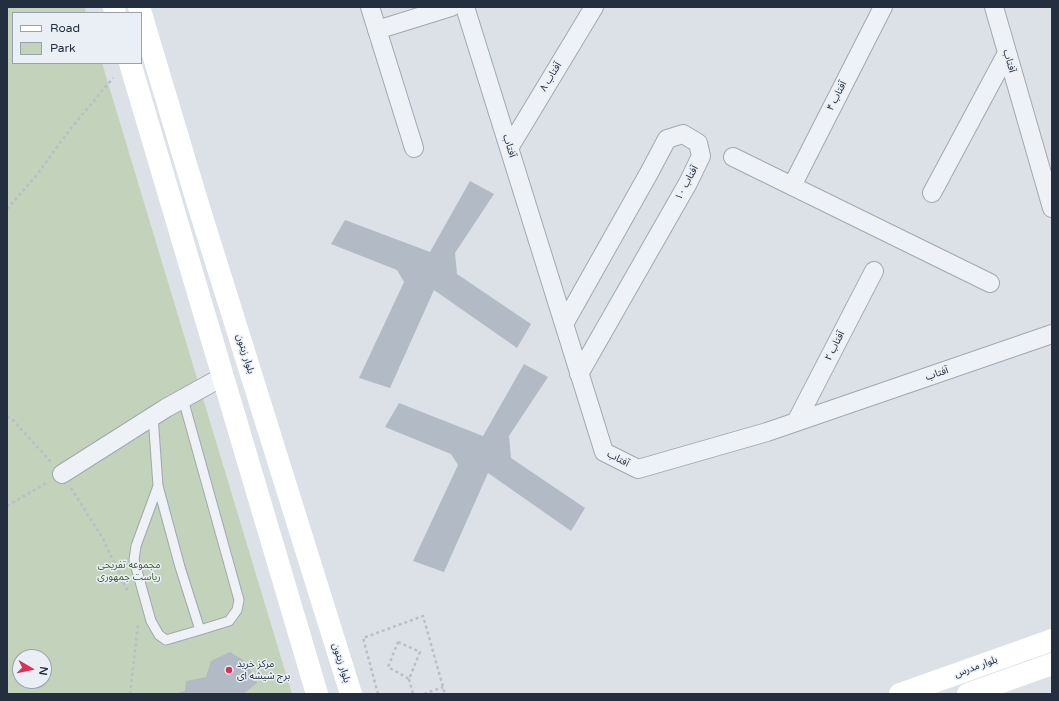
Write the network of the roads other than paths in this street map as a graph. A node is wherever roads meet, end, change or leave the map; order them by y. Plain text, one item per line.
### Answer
1 (370, 7) edge
2 (451, 7) edge
3 (465, 7) edge
4 (594, 7) edge
5 (883, 7) edge
6 (994, 7) edge
7 (142, 17) edge
8 (377, 30) junction
9 (1007, 52) junction
10 (123, 69) edge
11 (414, 148) dead end
12 (509, 148) junction
13 (733, 157) dead end
14 (792, 186) junction
15 (932, 193) dead end
16 (197, 202) junction
17 (1052, 208) edge
18 (174, 210) junction
19 (874, 271) dead end
20 (990, 283) dead end
21 (564, 324) junction
22 (1052, 334) edge
23 (579, 374) junction
24 (224, 376) junction
25 (183, 399) junction
26 (153, 416) junction
27 (796, 422) junction
28 (62, 474) road end
29 (158, 486) junction
30 (200, 630) junction
31 (1052, 640) edge
32 (1052, 664) edge
33 (317, 694) edge
34 (351, 694) edge
35 (900, 694) edge
36 (968, 694) edge

1 - 8 street
2 - 8 street
3 - 12 street, آفتاب
4 - 12 street, آفتاب ۸
5 - 14 street, آفتاب ۴
6 - 9 street, آفتاب
7 - 16 street, بلوار زیتون
8 - 11 street
9 - 15 street
9 - 17 street, آفتاب
10 - 18 street
12 - 21 street, آفتاب
13 - 14 street
14 - 20 street
16 - 18 street
16 - 34 street, بلوار زیتون
18 - 24 street
19 - 27 street, آفتاب ۲
21 - 23 street, آفتاب
21 - 23 street, آفتاب ۱۰
22 - 27 street, آفتاب
23 - 27 street, آفتاب
24 - 25 street
24 - 33 street
25 - 26 street
25 - 30 lane
26 - 28 street
26 - 29 lane
29 - 30 lane
29 - 30 lane
31 - 35 street, بلوار مدرس
32 - 36 street

